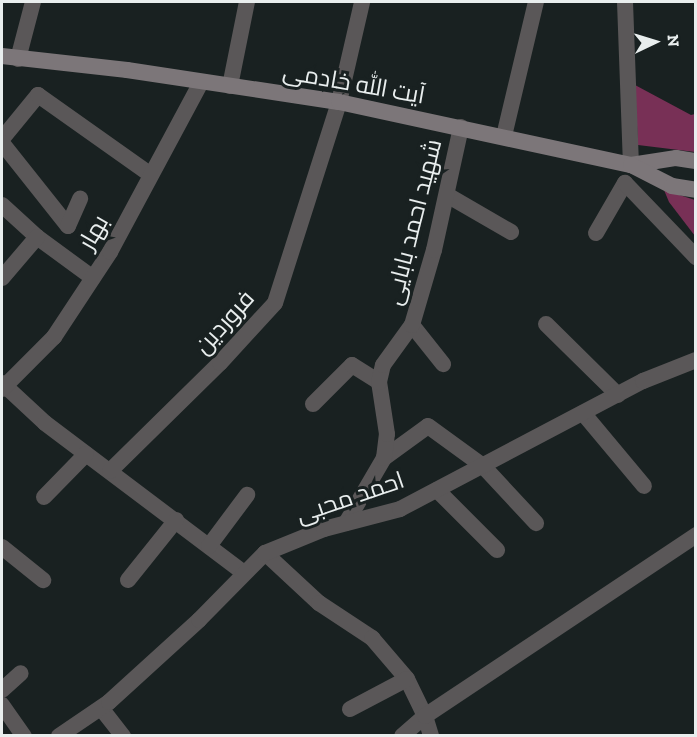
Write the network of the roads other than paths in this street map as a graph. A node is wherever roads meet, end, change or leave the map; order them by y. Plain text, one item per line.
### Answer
1 (33, 2) edge
2 (247, 2) edge
3 (362, 2) edge
4 (536, 2) edge
5 (626, 2) edge
6 (10, 57) edge
7 (201, 82) junction
8 (230, 86) junction
9 (339, 102) junction
10 (462, 127) junction
11 (504, 136) junction
12 (2, 141) edge
13 (696, 161) edge
14 (631, 165) junction
15 (151, 175) junction
16 (696, 190) edge
17 (447, 195) junction
18 (80, 199) dead end
19 (2, 205) edge
20 (511, 232) dead end
21 (596, 233) dead end
22 (37, 237) junction
23 (696, 257) edge
24 (2, 278) edge
25 (93, 278) junction
26 (546, 324) dead end
27 (412, 325) junction
28 (696, 360) edge
29 (442, 364) dead end
30 (379, 381) junction
31 (2, 386) edge
32 (618, 394) junction
33 (314, 405) dead end
34 (583, 413) junction
35 (86, 454) junction
36 (384, 458) junction
37 (483, 466) junction
38 (110, 471) junction
39 (644, 486) dead end
40 (437, 490) junction
41 (247, 495) dead end
42 (44, 497) dead end
43 (176, 520) junction
44 (345, 523) junction
45 (536, 523) dead end
46 (696, 536) edge
47 (209, 546) junction
48 (2, 547) edge
49 (497, 550) dead end
50 (265, 553) junction
51 (244, 573) junction
52 (43, 580) dead end
53 (128, 580) dead end
54 (21, 673) dead end
55 (407, 679) junction
56 (2, 690) edge
57 (2, 705) edge
58 (101, 708) junction
59 (350, 709) dead end
60 (425, 716) junction
61 (24, 735) edge
62 (59, 735) edge
63 (123, 735) edge
64 (402, 735) edge
65 (431, 735) edge

1 - 6 street
2 - 8 street
3 - 9 street, فروردین
4 - 11 street
5 - 14 street
6 - 7 main road, آیت الله خادمی
7 - 8 main road, آیت الله خادمی
7 - 15 street, بهار
8 - 9 main road, آیت الله خادمی
9 - 10 main road, آیت الله خادمی
9 - 38 street, فروردین
10 - 11 main road, آیت الله خادمی
10 - 17 street, شهید احمد بابایی
11 - 14 main road, آیت الله خادمی
12 - 15 street
12 - 18 street
13 - 14 main road, آیت الله خادمی
14 - 16 main road
15 - 25 street, بهار
17 - 20 street
17 - 27 street, شهید احمد بابایی
19 - 22 street
21 - 23 street
22 - 24 street
22 - 25 street
25 - 31 street, بهار
26 - 32 street
27 - 29 street
27 - 30 street, شهید احمد بابایی
28 - 32 street, احمد محبی
30 - 33 street
30 - 36 street
31 - 35 street
32 - 34 street, احمد محبی
34 - 37 street, احمد محبی
34 - 39 street
35 - 38 street
35 - 42 street
36 - 37 street
36 - 44 street
37 - 40 street, احمد محبی
37 - 45 street
38 - 43 street
40 - 44 street, احمد محبی
40 - 49 street
41 - 47 street
43 - 47 street
43 - 53 street
44 - 50 street, احمد محبی
46 - 60 street
47 - 51 street
48 - 52 street
50 - 51 street, احمد محبی
50 - 55 street
51 - 58 street, احمد محبی
54 - 56 street
55 - 59 street
55 - 60 street
57 - 61 street
58 - 62 street, احمد محبی
58 - 63 street
60 - 64 street
60 - 65 street

